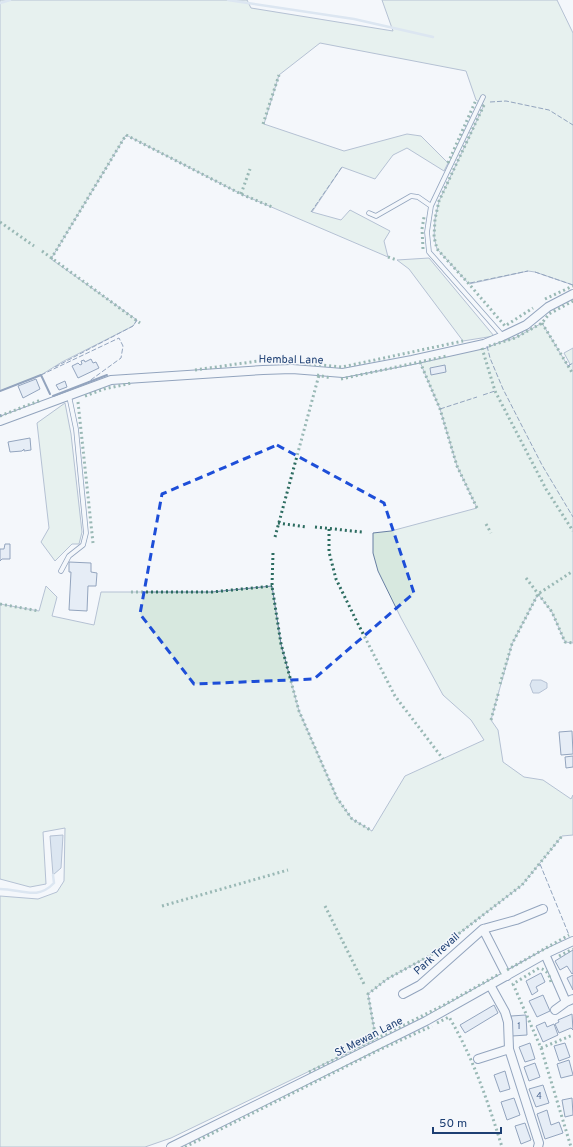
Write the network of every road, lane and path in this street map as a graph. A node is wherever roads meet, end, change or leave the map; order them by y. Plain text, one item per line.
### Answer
1 (483, 97) dead end
2 (431, 206) junction
3 (369, 213) dead end
4 (573, 294) edge
5 (503, 336) junction
6 (69, 395) junction
7 (0, 421) edge
8 (61, 571) dead end
9 (543, 909) dead end
10 (483, 929) junction
11 (573, 940) edge
12 (545, 954) junction
13 (507, 976) junction
14 (490, 986) junction
15 (403, 994) dead end
16 (570, 1000) edge
17 (555, 1010) dead end
18 (509, 1049) junction
19 (478, 1059) dead end
20 (171, 1147) edge
21 (538, 1147) edge

1 - 2 lane
2 - 3 lane
2 - 5 lane
4 - 5 street, Hembal Lane
5 - 6 street, Hembal Lane
6 - 7 street, Hembal Lane
6 - 8 lane
9 - 10 street, Park Trevail
10 - 13 street
10 - 15 street, Park Trevail
11 - 12 street, St Mewan Lane
12 - 13 street, St Mewan Lane
12 - 16 street
13 - 14 street, St Mewan Lane
14 - 18 street
14 - 20 street, St Mewan Lane
16 - 17 street
18 - 19 street
18 - 21 street

